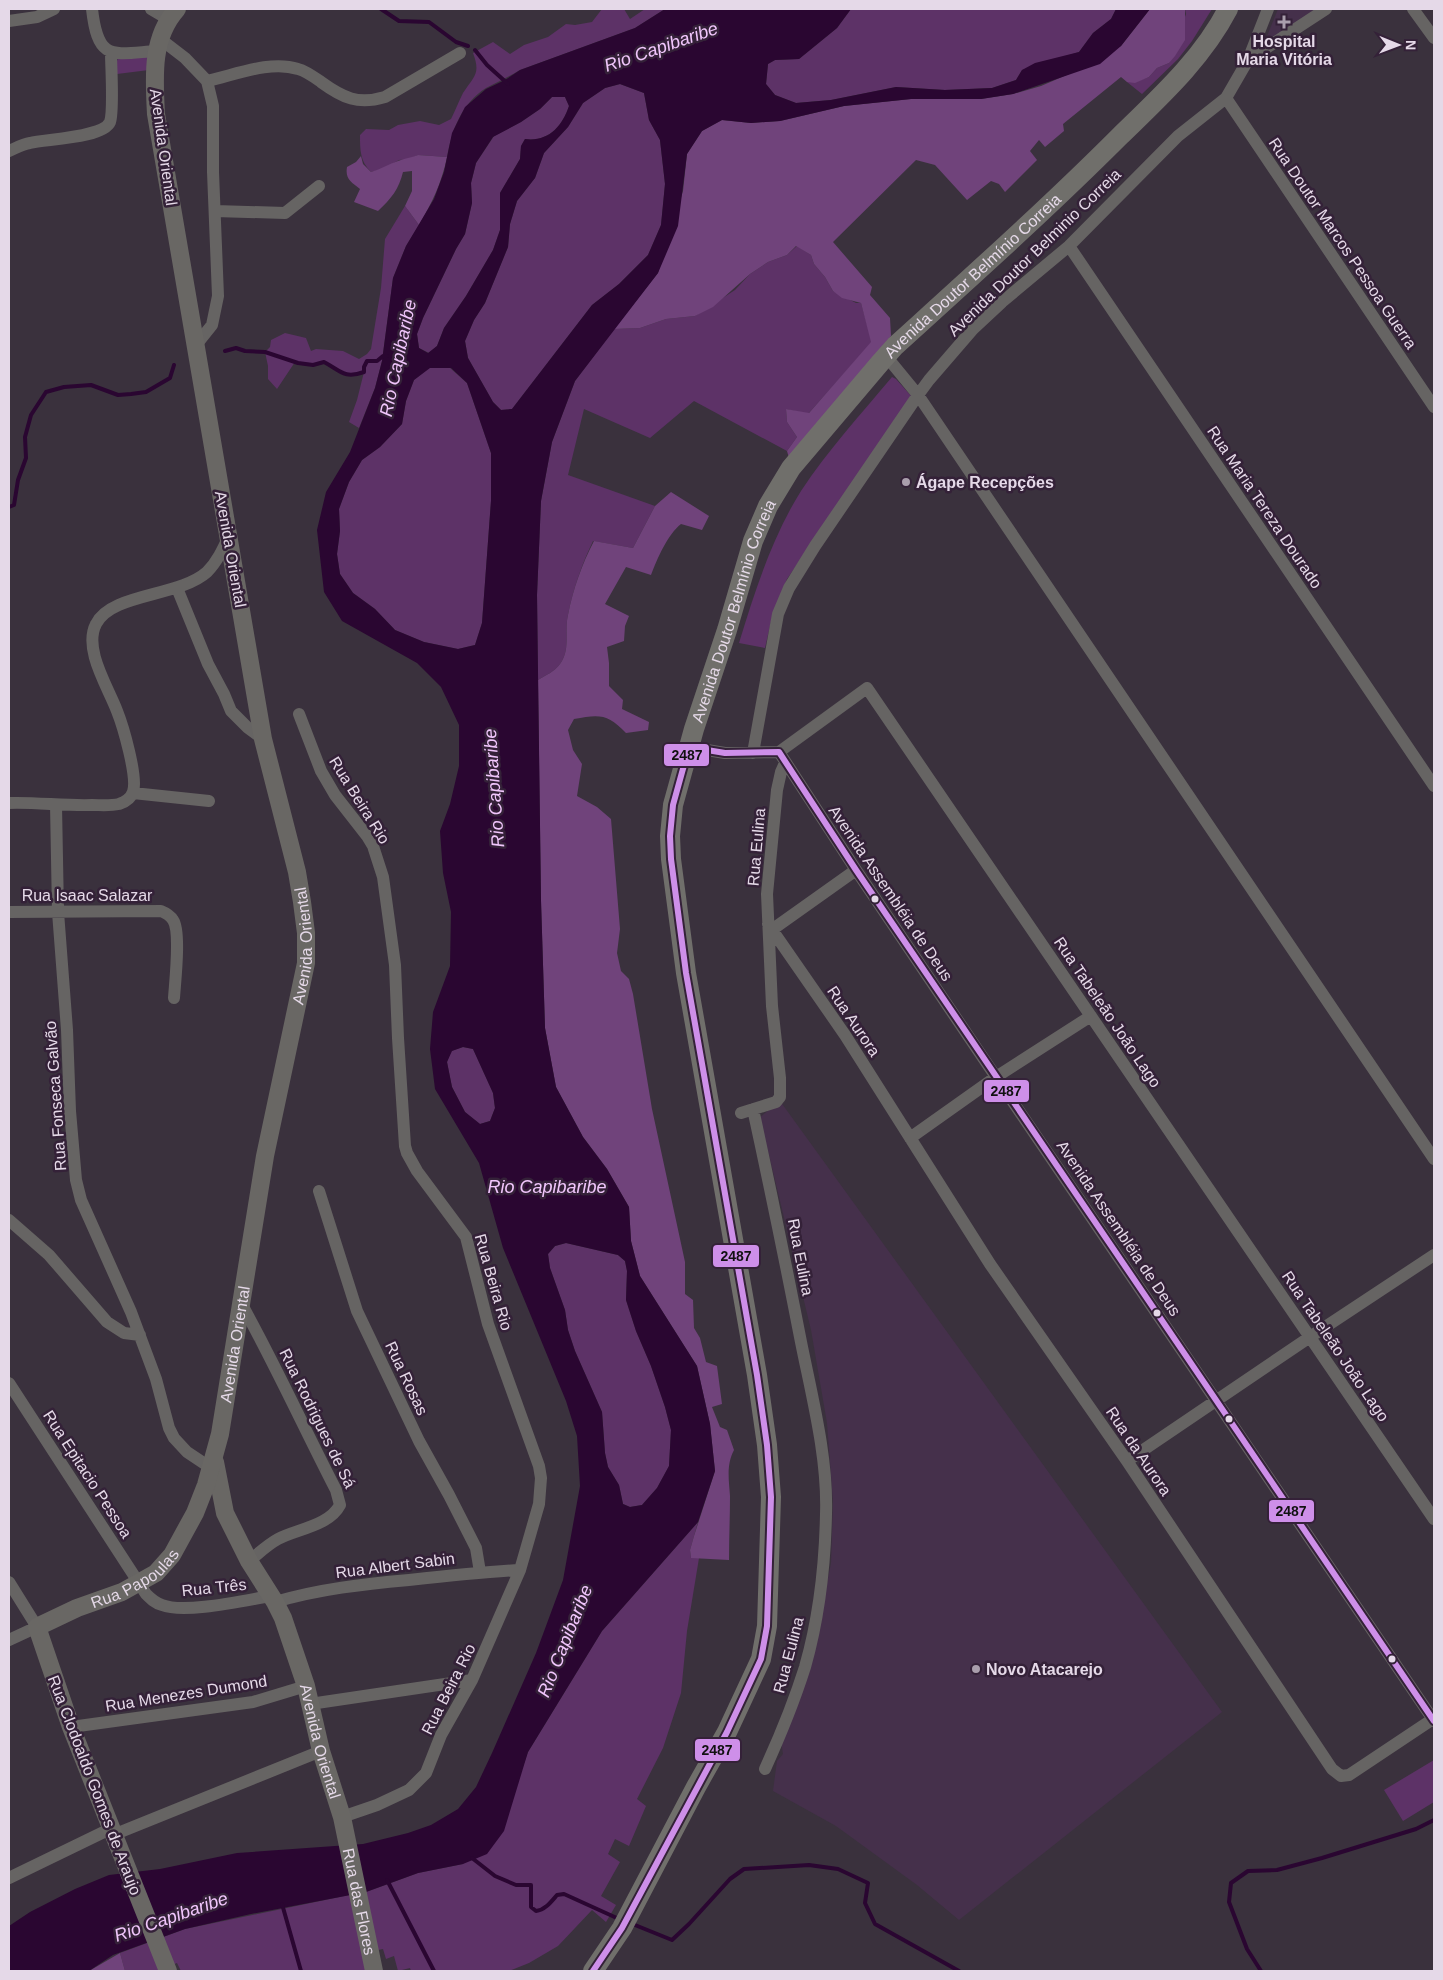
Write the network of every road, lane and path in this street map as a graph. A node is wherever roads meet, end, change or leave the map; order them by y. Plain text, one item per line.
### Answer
1 (54, 9) edge
2 (92, 9) edge
3 (152, 9) edge
4 (1228, 9) edge
5 (1268, 9) edge
6 (1326, 9) edge
7 (1413, 9) edge
8 (173, 14) edge
9 (9, 21) edge
10 (1434, 38) edge
11 (158, 44) junction
12 (111, 53) junction
13 (460, 53) dead end
14 (1248, 60) junction
15 (207, 81) junction
16 (1226, 98) junction
17 (9, 151) edge
18 (319, 186) dead end
19 (215, 211) junction
20 (1069, 246) junction
21 (196, 345) junction
22 (886, 356) junction
23 (918, 395) junction
24 (1434, 407) edge
25 (229, 536) junction
26 (177, 588) junction
27 (299, 714) dead end
28 (263, 739) junction
29 (689, 747) junction
30 (753, 753) junction
31 (782, 757) junction
32 (1434, 786) edge
33 (133, 792) junction
34 (209, 801) dead end
35 (9, 803) edge
36 (56, 806) junction
37 (856, 870) junction
38 (9, 912) edge
39 (58, 912) junction
40 (770, 927) junction
41 (174, 998) dead end
42 (1090, 1016) junction
43 (996, 1078) junction
44 (910, 1138) junction
45 (1434, 1159) edge
46 (319, 1191) dead end
47 (9, 1220) edge
48 (1434, 1255) edge
49 (241, 1302) junction
50 (140, 1335) junction
51 (1310, 1337) junction
52 (9, 1383) edge
53 (1217, 1401) junction
54 (1128, 1461) junction
55 (213, 1464) junction
56 (195, 1513) junction
57 (225, 1513) junction
58 (1434, 1519) edge
59 (249, 1561) junction
60 (520, 1570) junction
61 (480, 1572) junction
62 (9, 1582) edge
63 (140, 1583) junction
64 (274, 1599) junction
65 (37, 1626) junction
66 (9, 1640) edge
67 (472, 1680) junction
68 (306, 1686) junction
69 (310, 1704) junction
70 (1434, 1720) edge
71 (71, 1727) junction
72 (321, 1751) junction
73 (765, 1769) dead end
74 (344, 1825) junction
75 (114, 1837) junction
76 (9, 1878) edge
77 (373, 1970) edge
78 (168, 1971) edge
79 (592, 1971) edge

1 - 9 street
2 - 12 street
3 - 8 street
4 - 22 main road, Avenida Doutor Belmínio Correia
5 - 14 street, Avenida Doutor Belminio Correia
6 - 14 street
7 - 10 street
8 - 11 street, Avenida Oriental
11 - 12 street
11 - 15 street
11 - 21 street, Avenida Oriental
12 - 17 street
13 - 15 street
14 - 16 street, Avenida Doutor Belminio Correia
15 - 19 street
16 - 20 street, Avenida Doutor Belminio Correia
16 - 24 street, Rua Doutor Marcos Pessoa Guerra
18 - 19 street
19 - 21 street
20 - 23 street, Avenida Doutor Belminio Correia
20 - 32 street, Rua Maria Tereza Dourado
21 - 25 street, Avenida Oriental
22 - 23 street
22 - 29 main road, Avenida Doutor Belmínio Correia
23 - 30 street, Avenida Doutor Belminio Correia
23 - 45 street
25 - 26 street
25 - 28 street, Avenida Oriental
26 - 28 street
26 - 33 street
27 - 60 street, Rua Beira Rio
28 - 49 street, Avenida Oriental
29 - 30 street
29 - 79 main road, Avenida Doutor Belmínio Correia
30 - 31 street
31 - 37 street, Avenida Assembléia de Deus
31 - 40 street, Rua Eulina
31 - 42 street, Rua Tabeleão João Lago
33 - 34 street
33 - 36 street
35 - 36 street
36 - 39 street, Rua Fonseca Galvão
37 - 40 street
37 - 43 street, Avenida Assembléia de Deus
38 - 39 street, Rua Isaac Salazar
39 - 41 street, Rua Isaac Salazar
39 - 50 street, Rua Fonseca Galvão
40 - 44 street, Rua Aurora
40 - 73 street, Rua Eulina
42 - 43 street
42 - 51 street, Rua Tabeleão João Lago
43 - 44 street
43 - 53 street, Avenida Assembléia de Deus
44 - 54 street, Rua da Aurora
46 - 61 street, Rua Rosas
47 - 50 street
48 - 51 street
49 - 55 street, Avenida Oriental
49 - 59 street, Rua Rodrigues de Sá
50 - 55 street, Rua Fonseca Galvão
51 - 53 street
51 - 58 street, Rua Tabeleão João Lago
52 - 63 street, Rua Epitacio Pessoa
53 - 54 street
53 - 70 street, Avenida Assembléia de Deus
54 - 70 street, Rua da Aurora
55 - 56 street, Rua Papoulas
55 - 57 street, Avenida Oriental
56 - 57 street
56 - 63 street, Rua Papoulas
57 - 59 street, Avenida Oriental
59 - 64 street, Avenida Oriental
60 - 61 street, Rua Albert Sabin
60 - 67 street, Rua Beira Rio
61 - 64 street, Rua Albert Sabin
62 - 65 street
63 - 64 street, Rua Três
63 - 65 street, Rua Papoulas
64 - 68 street, Avenida Oriental
65 - 66 street, Rua Papoulas
65 - 71 street, Rua Clodoaldo Gomes de Araujo
67 - 69 street
67 - 74 street, Rua Beira Rio
68 - 69 street, Avenida Oriental
68 - 71 street, Rua Menezes Dumond
69 - 72 street, Avenida Oriental
71 - 75 street, Rua Clodoaldo Gomes de Araujo
72 - 74 street, Avenida Oriental
72 - 75 street
74 - 77 street, Rua das Flores
75 - 76 street
75 - 78 street, Rua Clodoaldo Gomes de Araujo

